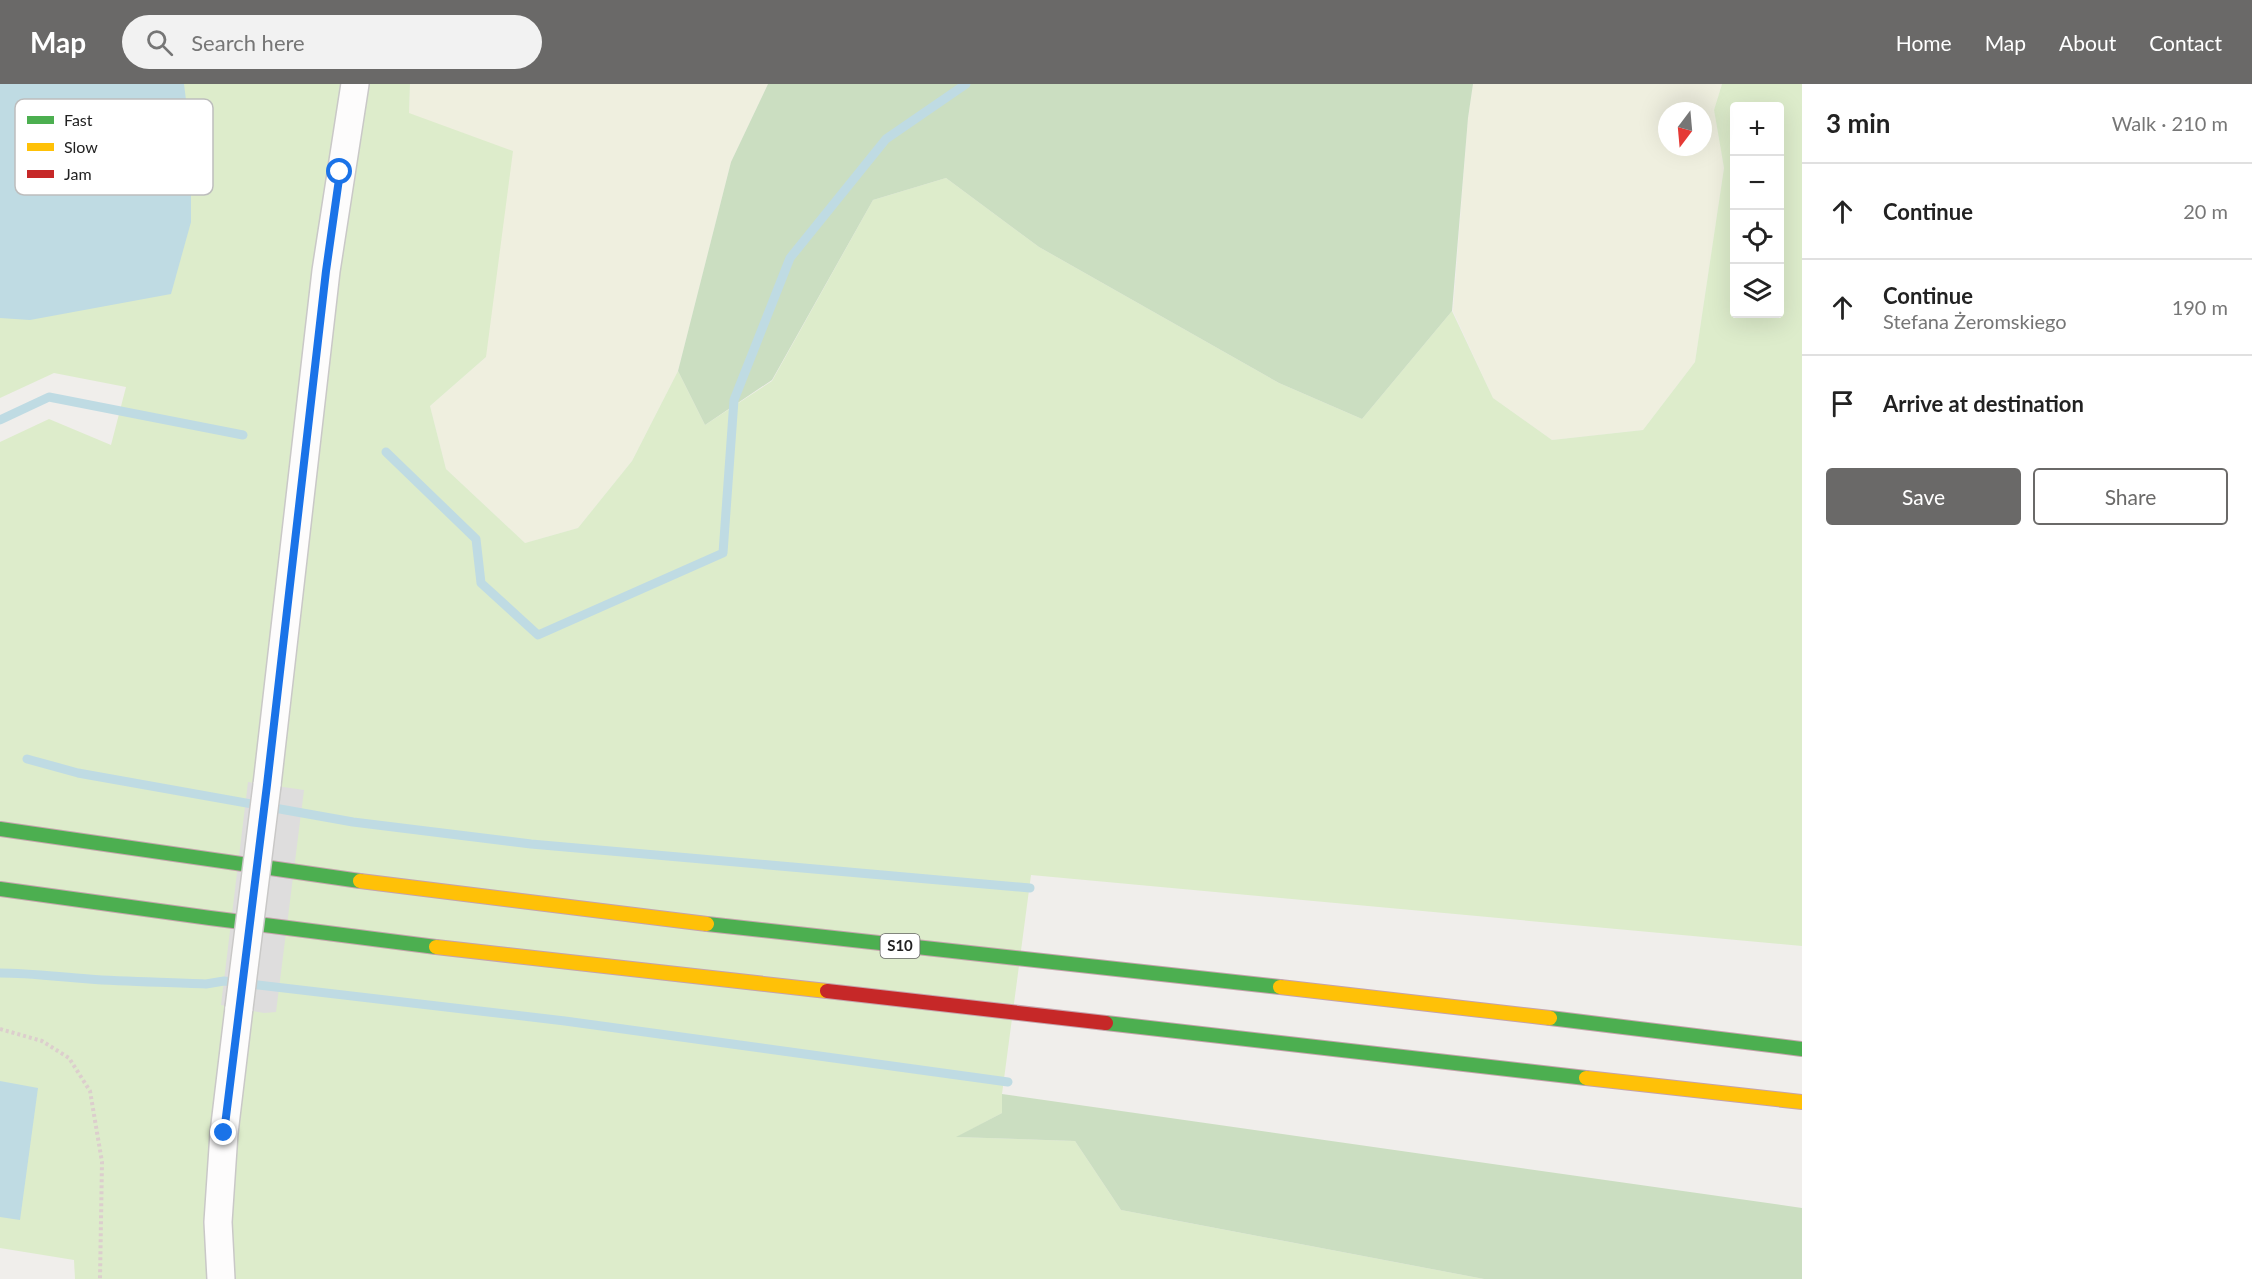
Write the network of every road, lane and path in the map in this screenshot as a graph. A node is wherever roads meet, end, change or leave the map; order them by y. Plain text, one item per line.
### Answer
1 (355, 84) edge
2 (0, 829) edge
3 (0, 889) edge
4 (0, 1029) edge
5 (1802, 1049) edge
6 (1802, 1102) edge
7 (100, 1279) edge
8 (220, 1279) edge

1 - 8 street, bridge
2 - 5 highway, S10
3 - 6 highway
4 - 7 path

